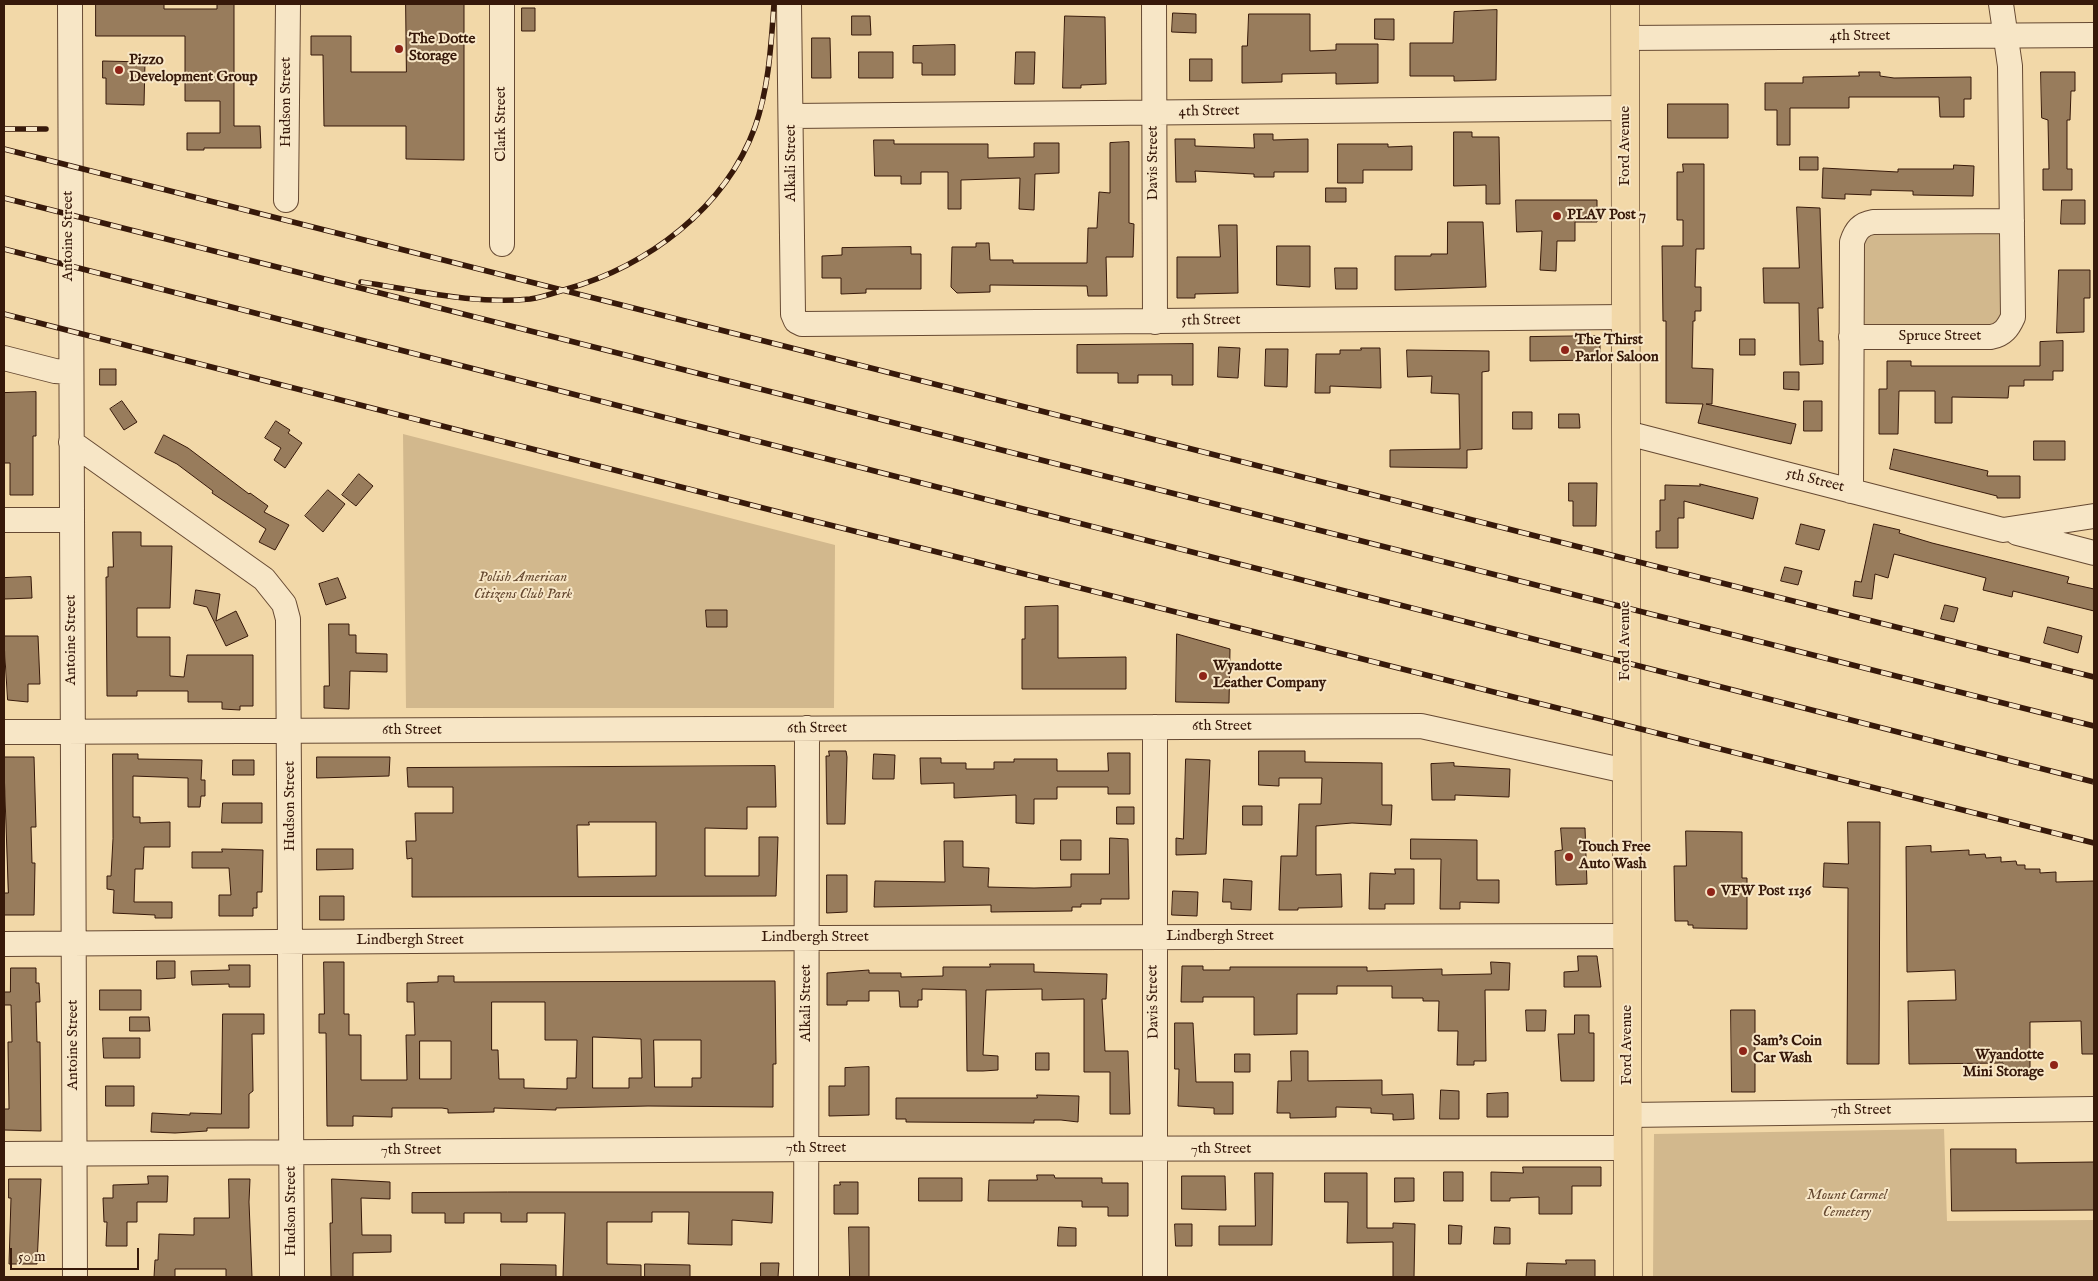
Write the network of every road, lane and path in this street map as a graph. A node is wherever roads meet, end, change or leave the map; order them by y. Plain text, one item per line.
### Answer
1 (70, 4) edge
2 (288, 4) edge
3 (502, 4) edge
4 (789, 4) edge
5 (1154, 4) edge
6 (1625, 4) edge
7 (2001, 4) edge
8 (2094, 35) edge
9 (2005, 36) junction
10 (1626, 38) junction
11 (1626, 108) junction
12 (1154, 113) junction
13 (792, 116) junction
14 (286, 200) dead end
15 (2012, 221) junction
16 (502, 244) dead end
17 (1627, 317) junction
18 (796, 320) joint
19 (1155, 322) junction
20 (1851, 337) junction
21 (4, 358) edge
22 (70, 372) junction
23 (1627, 433) junction
24 (71, 442) junction
25 (1851, 491) junction
26 (2094, 516) edge
27 (4, 520) edge
28 (71, 520) junction
29 (2003, 530) junction
30 (2094, 553) edge
31 (1155, 727) junction
32 (807, 728) junction
33 (72, 730) junction
34 (290, 731) junction
35 (4, 732) edge
36 (1626, 771) junction
37 (1627, 936) junction
38 (1154, 937) junction
39 (807, 938) junction
40 (291, 941) junction
41 (4, 944) edge
42 (73, 944) junction
43 (2094, 1109) edge
44 (1628, 1115) junction
45 (1628, 1148) junction
46 (806, 1150) junction
47 (1155, 1150) junction
48 (74, 1153) junction
49 (291, 1153) junction
50 (4, 1154) edge
51 (75, 1277) edge
52 (292, 1277) edge
53 (806, 1277) edge
54 (1155, 1277) edge
55 (1628, 1277) edge

1 - 22 street, Antoine Street
2 - 14 street, Hudson Street
3 - 16 street, Clark Street
4 - 13 street, Alkali Street
5 - 12 street, Davis Street
6 - 10 main road, Ford Avenue
7 - 9 street, Spruce Street
8 - 9 street, 4th Street
9 - 10 street, 4th Street
9 - 15 street, Spruce Street
10 - 11 main road, Ford Avenue
11 - 12 street, 4th Street
11 - 17 main road, Ford Avenue
12 - 13 street, 4th Street
12 - 19 street, Davis Street
13 - 18 street, Alkali Street
15 - 20 street
15 - 20 street, Spruce Street
17 - 19 street, 5th Street
17 - 23 main road, Ford Avenue
18 - 19 street, 5th Street
20 - 25 street
21 - 22 street
22 - 24 street, Antoine Street
23 - 25 street, 5th Street
23 - 36 main road, Ford Avenue
24 - 28 street, Antoine Street
24 - 34 street, Hudson Street
25 - 29 street, 5th Street
26 - 29 street, 5th Street
27 - 28 street
28 - 33 street, Antoine Street
29 - 30 street, 5th Street
31 - 32 street, 6th Street
31 - 36 street, 6th Street
31 - 38 street, Davis Street
32 - 34 street, 6th Street
32 - 39 street, Alkali Street
33 - 34 street, 6th Street
33 - 35 street, 6th Street
33 - 42 street, Antoine Street
34 - 40 street, Hudson Street
36 - 37 main road, Ford Avenue
37 - 38 street, Lindbergh Street
37 - 44 main road, Ford Avenue
38 - 39 street, Lindbergh Street
38 - 47 street, Davis Street
39 - 40 street, Lindbergh Street
39 - 46 street, Alkali Street
40 - 42 street, Lindbergh Street
40 - 49 street, Hudson Street
41 - 42 street, Lindbergh Street
42 - 48 street, Antoine Street
43 - 44 street, 7th Street
44 - 45 main road, Ford Avenue
45 - 47 street, 7th Street
45 - 55 main road, Ford Avenue
46 - 47 street, 7th Street
46 - 49 street, 7th Street
46 - 53 street, Alkali Street
47 - 54 street, Davis Street
48 - 49 street, 7th Street
48 - 50 street, 7th Street
48 - 51 street, Antoine Street
49 - 52 street, Hudson Street

